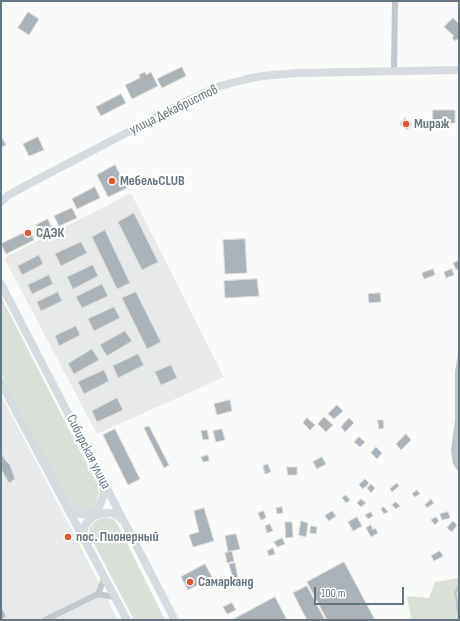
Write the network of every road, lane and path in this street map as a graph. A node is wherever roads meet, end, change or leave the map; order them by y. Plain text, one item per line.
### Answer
1 (395, 1) edge
2 (459, 70) edge
3 (394, 71) junction
4 (3, 199) edge
5 (1, 284) edge
6 (1, 384) edge
7 (102, 479) junction
8 (65, 505) junction
9 (124, 522) junction
10 (85, 542) junction
11 (104, 579) junction
12 (98, 594) junction
13 (114, 597) junction
14 (45, 620) edge
15 (126, 620) edge
16 (174, 620) edge

1 - 3 street
2 - 3 main road, улица Декабристов
3 - 4 main road, улица Декабристов
5 - 7 main road, Сибирская улица
6 - 8 main road
7 - 8 main road
7 - 9 main road, Сибирская улица
8 - 10 main road
9 - 10 main road
9 - 16 main road, Сибирская улица
10 - 11 main road
11 - 12 street
11 - 13 main road
12 - 13 street
12 - 14 street
13 - 15 main road

